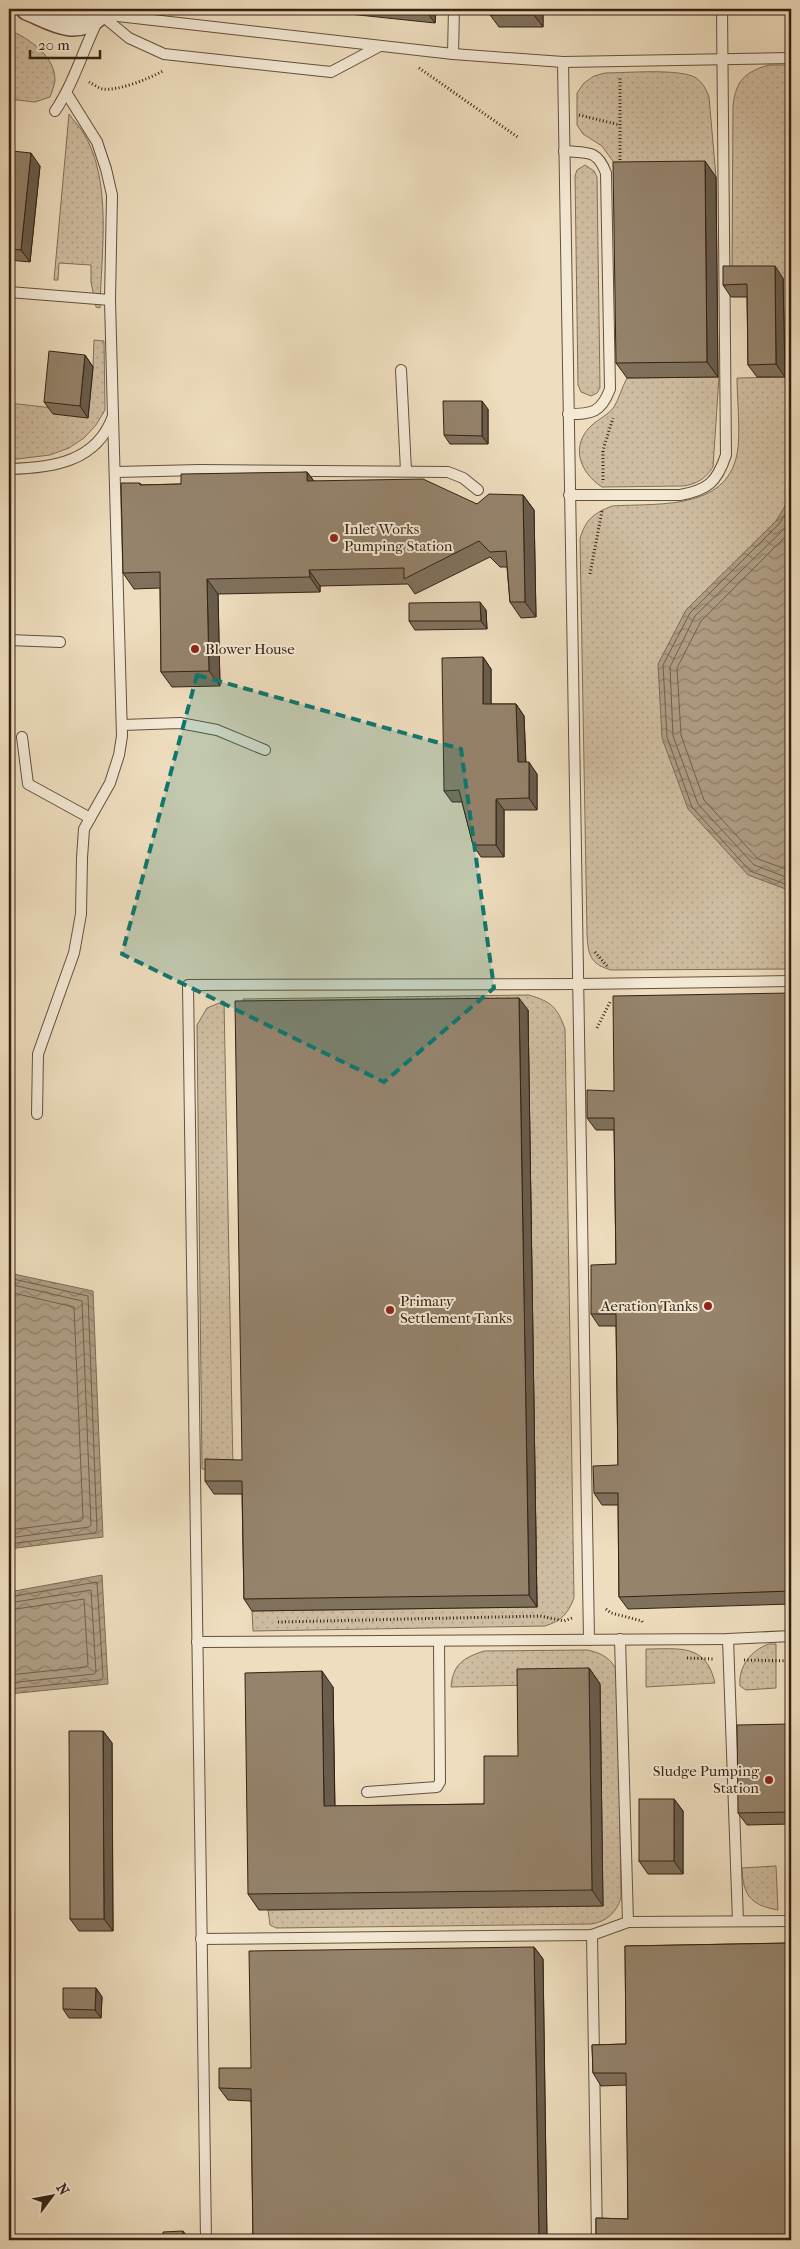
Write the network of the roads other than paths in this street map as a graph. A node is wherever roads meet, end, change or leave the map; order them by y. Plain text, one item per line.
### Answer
1 (27, 9) edge
2 (454, 9) edge
3 (722, 9) edge
4 (97, 12) edge
5 (380, 46) junction
6 (453, 54) junction
7 (722, 58) junction
8 (791, 58) edge
9 (563, 62) junction
10 (67, 94) junction
11 (55, 111) dead end
12 (564, 151) junction
13 (9, 292) edge
14 (110, 300) junction
15 (401, 370) dead end
16 (568, 414) junction
17 (113, 416) junction
18 (9, 469) edge
19 (406, 471) junction
20 (116, 472) junction
21 (478, 490) dead end
22 (569, 495) junction
23 (9, 640) edge
24 (60, 642) dead end
25 (122, 725) junction
26 (22, 737) dead end
27 (265, 750) dead end
28 (90, 818) junction
29 (791, 981) edge
30 (579, 984) junction
31 (37, 1114) dead end
32 (791, 1636) edge
33 (620, 1639) junction
34 (728, 1639) junction
35 (590, 1640) junction
36 (439, 1641) junction
37 (197, 1642) junction
38 (367, 1792) dead end
39 (738, 1920) junction
40 (791, 1921) edge
41 (628, 1922) junction
42 (592, 1935) junction
43 (201, 1939) junction
44 (206, 2240) edge
45 (596, 2240) edge

1 - 4 street
2 - 6 lane
3 - 7 lane
4 - 5 lane
4 - 5 lane
4 - 10 lane
5 - 6 lane
6 - 9 lane
7 - 8 lane
7 - 9 lane
7 - 22 lane
9 - 12 lane
10 - 11 lane
10 - 14 lane
12 - 16 lane
12 - 16 lane
13 - 14 lane
14 - 17 lane
15 - 19 lane
16 - 22 lane
17 - 18 lane
17 - 20 lane
19 - 20 lane
19 - 21 lane
20 - 25 lane
22 - 30 lane
23 - 24 lane
25 - 27 lane
25 - 28 lane
26 - 28 lane
28 - 31 lane
29 - 30 lane
30 - 35 lane
30 - 37 lane
32 - 34 lane
33 - 34 lane
33 - 35 lane
33 - 41 lane
34 - 39 lane
35 - 36 lane
36 - 37 lane
36 - 38 lane
37 - 43 lane
39 - 40 lane
39 - 41 lane
41 - 42 lane
42 - 43 lane
42 - 45 lane
43 - 44 lane

